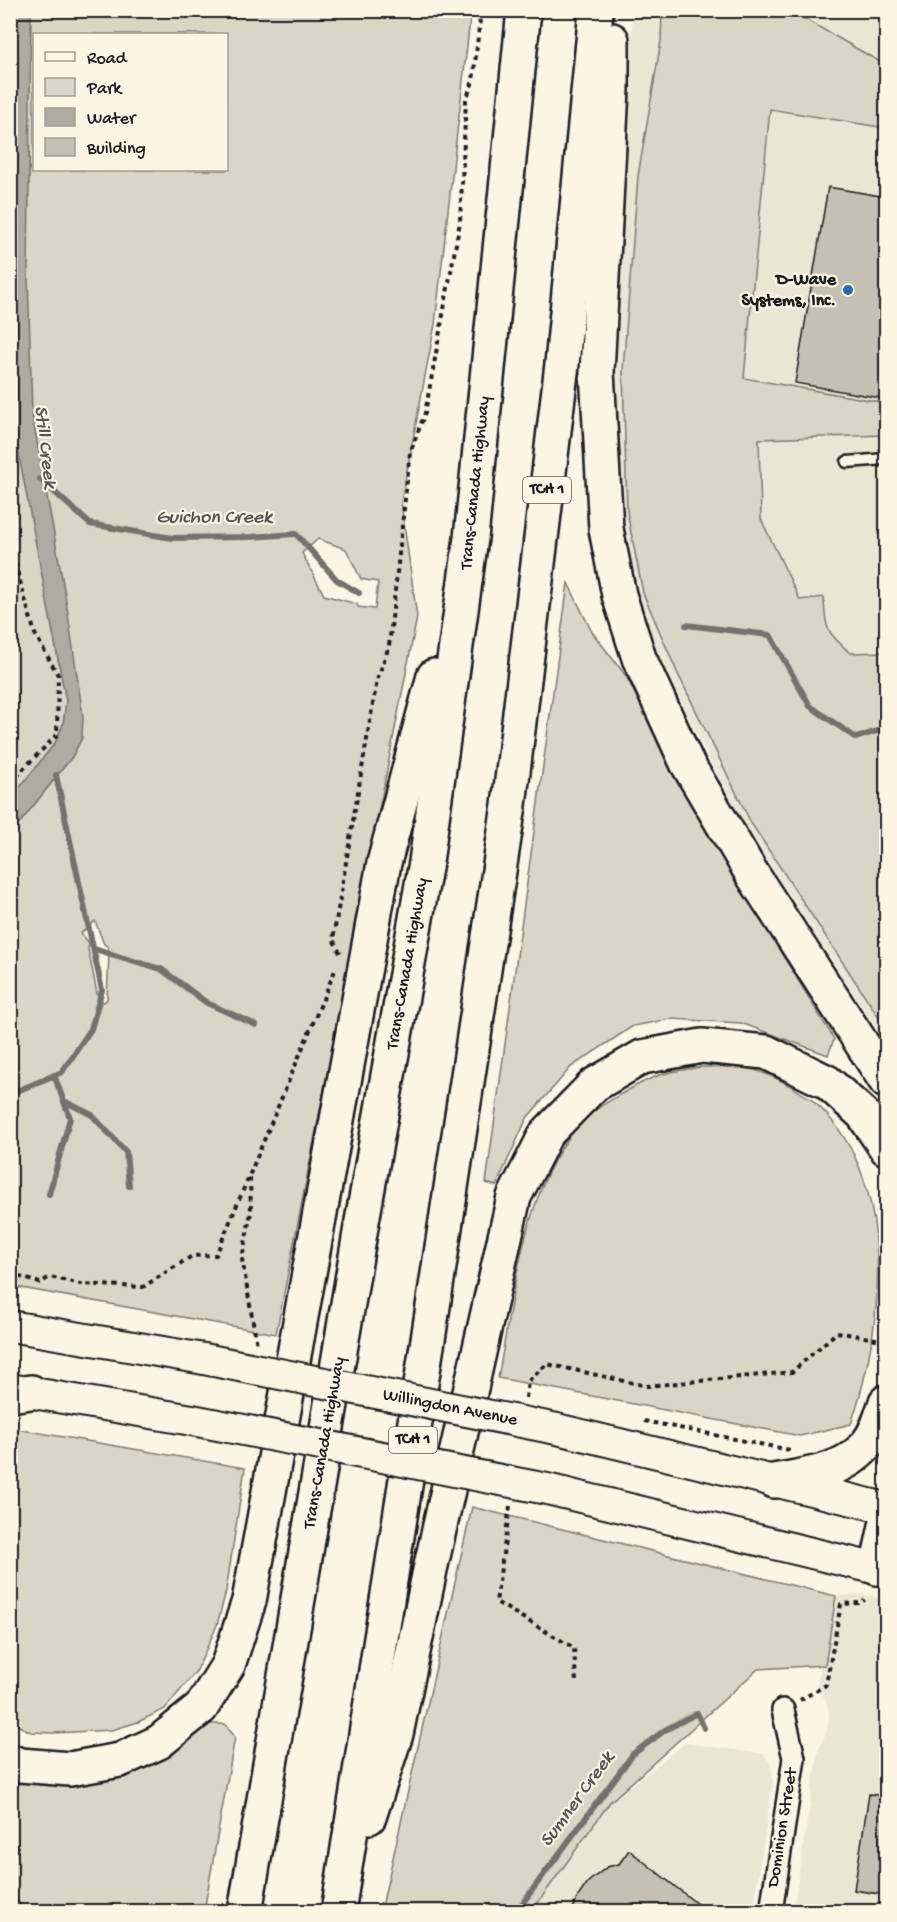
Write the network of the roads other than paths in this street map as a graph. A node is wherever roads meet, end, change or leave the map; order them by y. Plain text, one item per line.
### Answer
1 (524, 10) edge
2 (596, 10) edge
3 (611, 10) edge
4 (886, 459) edge
5 (846, 462) dead end
6 (471, 538) junction
7 (886, 1081) edge
8 (886, 1148) edge
9 (10, 1326) edge
10 (17, 1392) edge
11 (886, 1402) edge
12 (774, 1481) junction
13 (886, 1508) edge
14 (886, 1526) edge
15 (882, 1570) edge
16 (783, 1710) road end
17 (10, 1761) edge
18 (245, 1911) edge
19 (338, 1911) edge
20 (771, 1911) edge

1 - 6 highway, Trans-Canada Highway
2 - 19 highway, TCH 1
3 - 7 highway
4 - 5 lane
6 - 17 highway
6 - 18 highway, Trans-Canada Highway
8 - 19 highway
9 - 12 main road, Willingdon Avenue, bridge
10 - 15 main road, bridge
11 - 12 highway
12 - 13 main road, Willingdon Avenue
14 - 15 highway
16 - 20 street, Dominion Street

